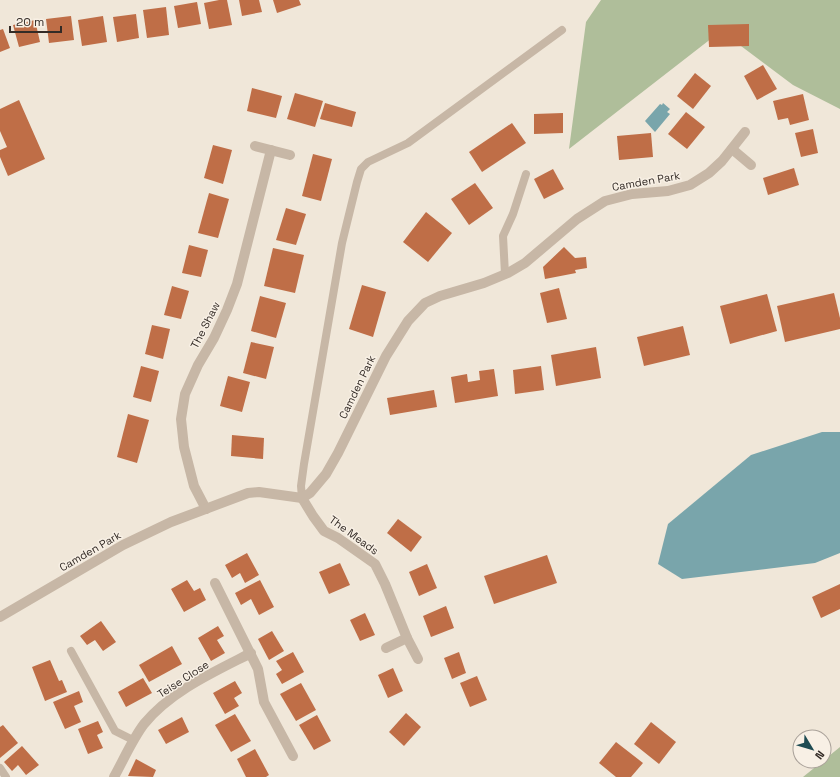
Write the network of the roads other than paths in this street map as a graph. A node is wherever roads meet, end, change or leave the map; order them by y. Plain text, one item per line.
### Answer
1 (562, 30) dead end
2 (745, 132) dead end
3 (255, 146) dead end
4 (732, 149) junction
5 (271, 150) junction
6 (290, 155) dead end
7 (751, 165) dead end
8 (526, 174) dead end
9 (505, 274) junction
10 (302, 498) junction
11 (206, 509) junction
12 (215, 583) dead end
13 (0, 617) edge
14 (407, 638) junction
15 (386, 648) dead end
16 (71, 651) dead end
17 (251, 653) junction
18 (418, 660) dead end
19 (133, 740) junction
20 (293, 756) dead end
21 (0, 768) edge
22 (6, 777) edge
23 (114, 777) edge

1 - 10 lane
2 - 4 street, Camden Park
3 - 5 street
4 - 7 street
4 - 9 street, Camden Park
5 - 6 street
5 - 11 street, The Shaw
8 - 9 lane
9 - 10 street, Camden Park
10 - 11 street, Camden Park
10 - 14 street, The Meads
11 - 13 street, Camden Park
12 - 17 street
14 - 15 street
14 - 18 street, The Meads
16 - 19 lane
17 - 19 street, Teise Close
17 - 20 street
19 - 23 street, Teise Close
21 - 22 lane

